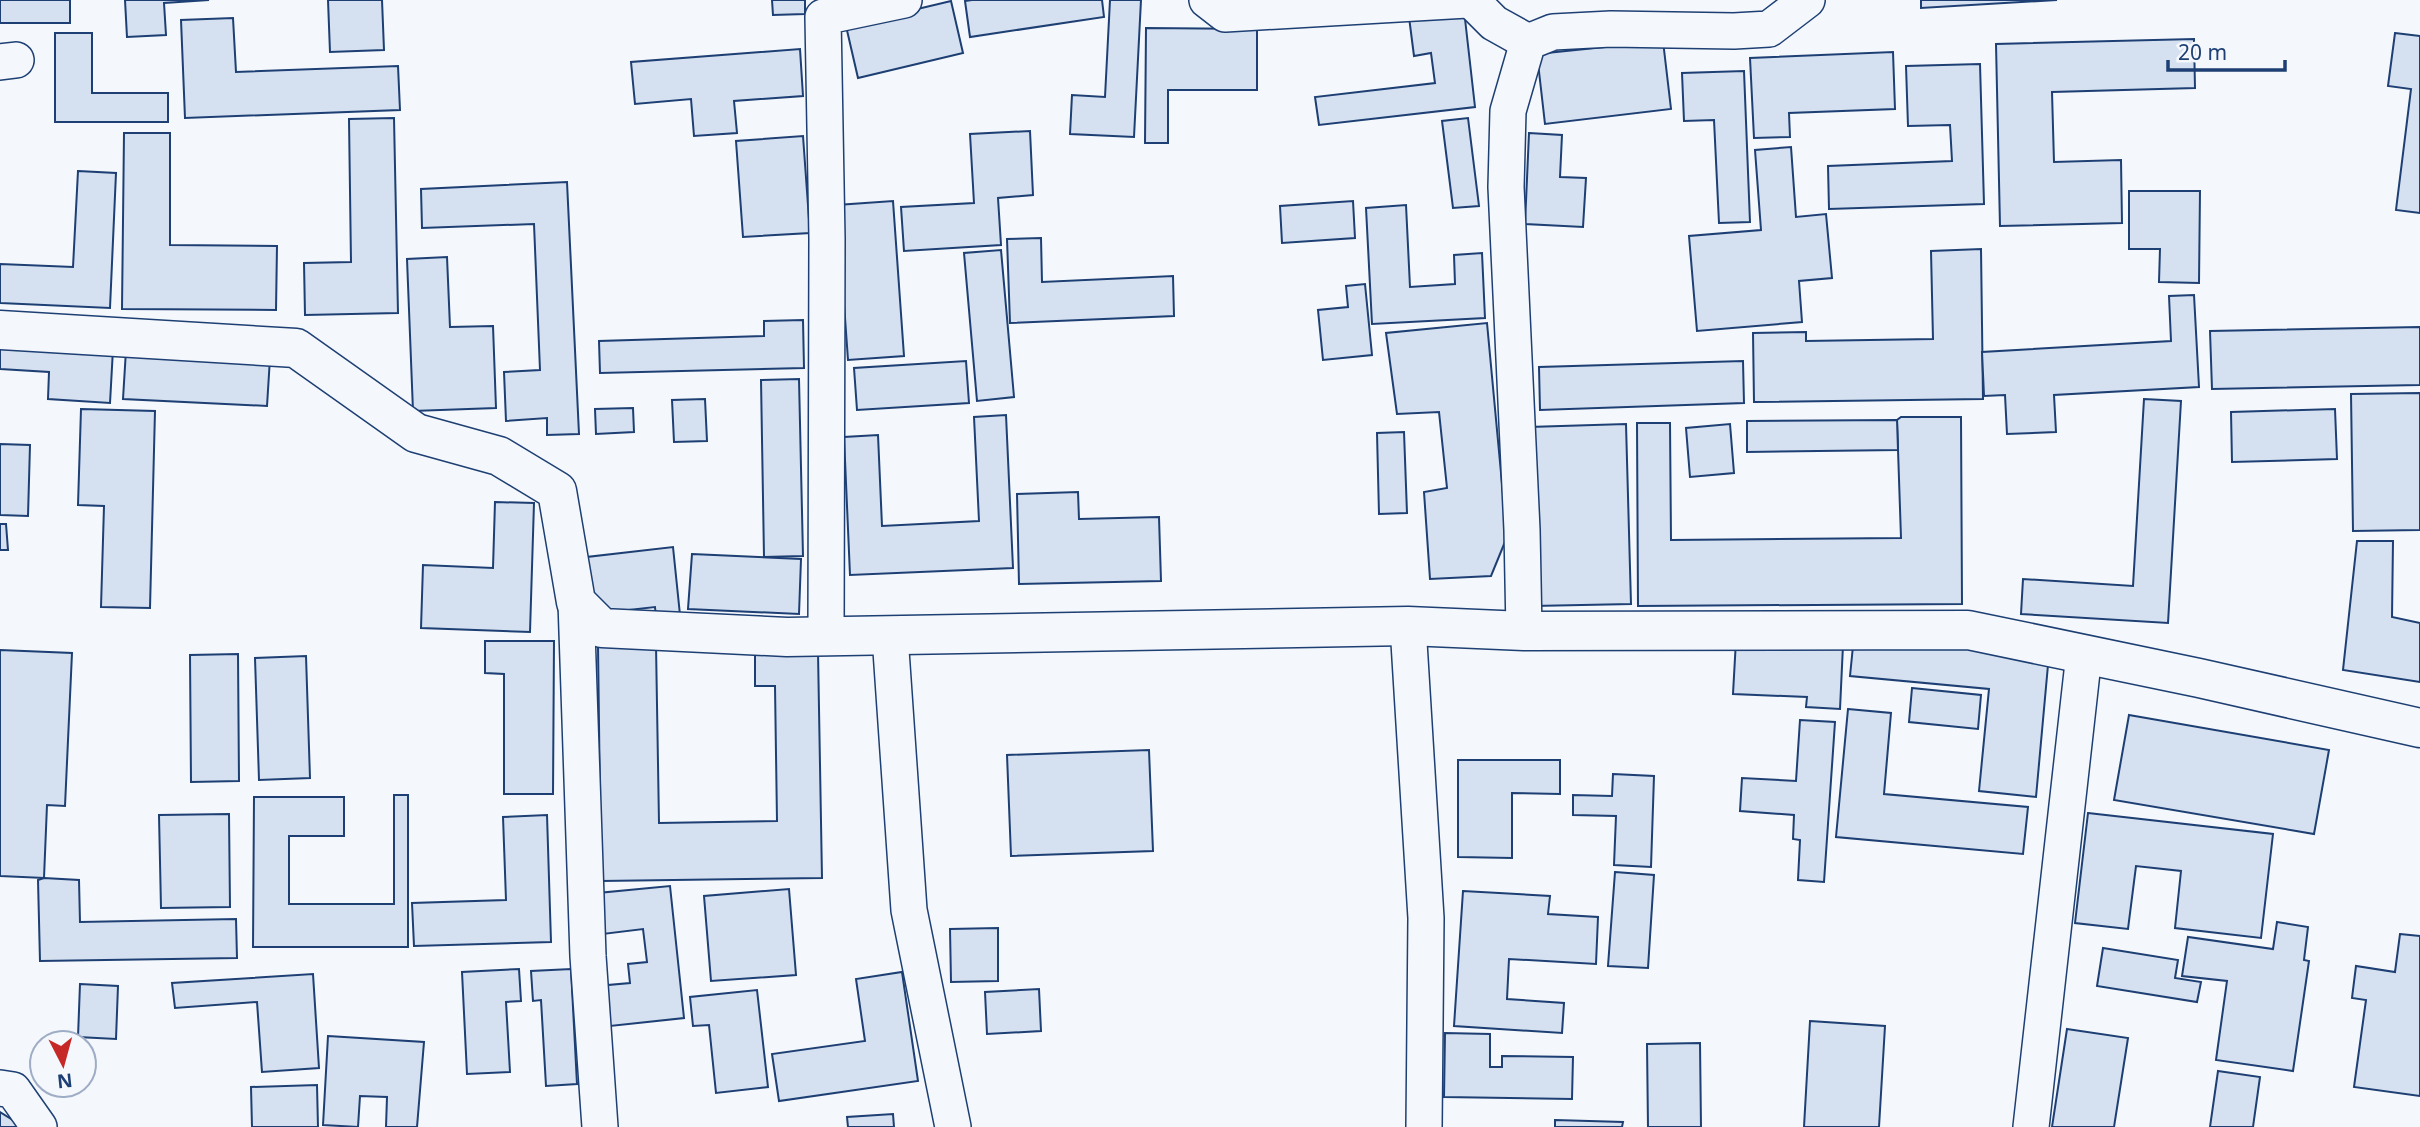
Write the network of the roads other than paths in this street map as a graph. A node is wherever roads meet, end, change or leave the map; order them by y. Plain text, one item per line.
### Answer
1 (904, 0) edge
2 (1207, 0) edge
3 (1469, 0) edge
4 (1807, 0) edge
5 (823, 8) edge
6 (1528, 42) junction
7 (0, 330) edge
8 (576, 602) junction
9 (1408, 626) junction
10 (1524, 631) junction
11 (890, 636) junction
12 (826, 637) junction
13 (2084, 654) junction
14 (2420, 727) edge
15 (0, 1088) edge
16 (39, 1127) edge
17 (600, 1127) edge
18 (953, 1127) edge
19 (1424, 1127) edge
20 (2031, 1127) edge

1 - 5 street
2 - 3 street
3 - 6 street
4 - 6 street
5 - 12 street
6 - 10 street
7 - 8 street
8 - 12 street
8 - 17 street
9 - 10 street
9 - 11 street
9 - 19 street
10 - 13 street
11 - 12 street
11 - 18 street
13 - 14 street
13 - 20 street
15 - 16 street

